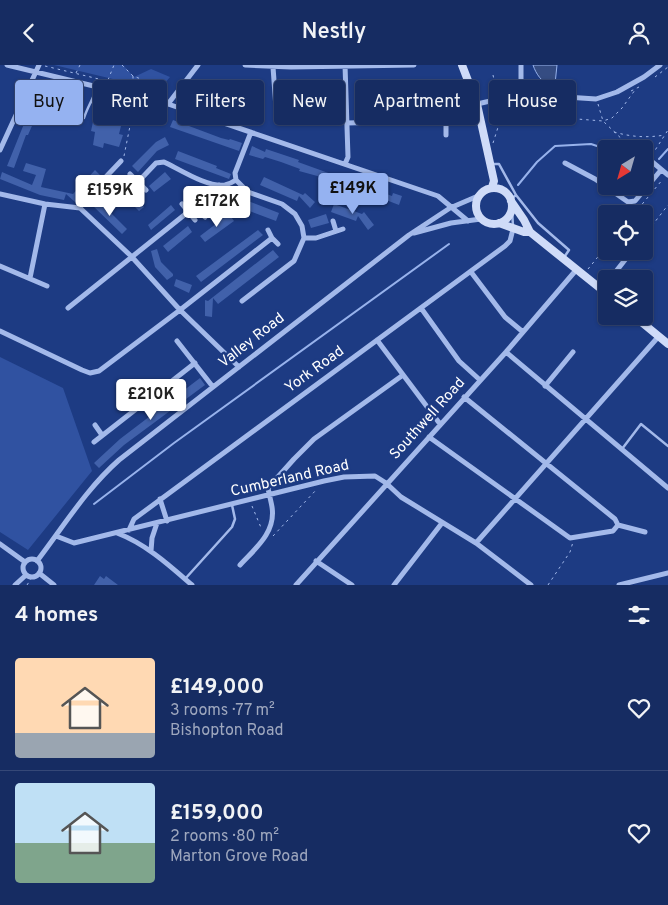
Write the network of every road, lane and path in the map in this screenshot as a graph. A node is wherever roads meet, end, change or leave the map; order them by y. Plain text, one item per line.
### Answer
1 (7, 65) edge
2 (41, 65) edge
3 (80, 65) edge
4 (114, 65) edge
5 (122, 65) edge
6 (244, 65) edge
7 (414, 65) edge
8 (462, 65) edge
9 (521, 65) edge
10 (660, 65) edge
11 (194, 66) edge
12 (345, 66) edge
13 (273, 67) junction
14 (36, 72) junction
15 (76, 73) junction
16 (133, 76) junction
17 (133, 80) edge
18 (142, 80) edge
19 (468, 80) edge
20 (521, 80) edge
21 (274, 81) edge
22 (93, 85) edge
23 (636, 89) dead end
24 (576, 98) edge
25 (93, 99) edge
26 (346, 99) joint
27 (92, 102) joint
28 (168, 104) joint
29 (598, 104) dead end
30 (479, 113) edge
31 (84, 119) dead end
32 (603, 121) junction
33 (347, 123) junction
34 (355, 123) edge
35 (130, 125) edge
36 (446, 125) edge
37 (668, 130) edge
38 (613, 131) junction
39 (250, 132) junction
40 (446, 135) dead end
41 (665, 135) junction
42 (622, 140) edge
43 (493, 143) dead end
44 (653, 149) edge
45 (0, 150) edge
46 (121, 161) joint
47 (565, 163) dead end
48 (653, 163) edge
49 (346, 164) junction
50 (491, 164) junction
51 (661, 169) junction
52 (130, 175) dead end
53 (668, 175) edge
54 (236, 180) junction
55 (138, 182) junction
56 (219, 185) junction
57 (492, 187) junction
58 (146, 190) dead end
59 (0, 193) edge
60 (478, 196) junction
61 (513, 198) junction
62 (215, 202) junction
63 (45, 204) junction
64 (182, 204) dead end
65 (226, 205) dead end
66 (642, 205) edge
67 (668, 205) edge
68 (451, 207) junction
69 (80, 208) junction
70 (512, 210) junction
71 (188, 212) junction
72 (205, 217) dead end
73 (481, 219) junction
74 (195, 221) dead end
75 (333, 221) dead end
76 (468, 221) junction
77 (499, 223) junction
78 (653, 225) edge
79 (343, 229) dead end
80 (513, 229) junction
81 (268, 230) dead end
82 (336, 231) junction
83 (530, 232) junction
84 (409, 235) junction
85 (272, 238) junction
86 (304, 238) junction
87 (278, 244) dead end
88 (131, 256) junction
89 (598, 257) edge
90 (564, 258) junction
91 (625, 260) edge
92 (0, 266) edge
93 (578, 269) junction
94 (617, 270) edge
95 (471, 272) junction
96 (30, 279) junction
97 (598, 283) edge
98 (47, 286) dead end
99 (250, 295) junction
100 (242, 301) dead end
101 (255, 301) dead end
102 (68, 308) dead end
103 (420, 308) junction
104 (180, 309) junction
105 (645, 325) edge
106 (0, 331) edge
107 (523, 332) junction
108 (659, 336) junction
109 (378, 340) junction
110 (177, 341) dead end
111 (668, 344) edge
112 (506, 352) junction
113 (573, 352) dead end
114 (195, 363) junction
115 (239, 367) junction
116 (403, 375) junction
117 (480, 380) junction
118 (545, 386) junction
119 (213, 387) junction
120 (464, 397) junction
121 (586, 420) junction
122 (440, 424) junction
123 (95, 425) dead end
124 (102, 435) junction
125 (429, 437) junction
126 (94, 442) dead end
127 (668, 446) edge
128 (621, 449) junction
129 (546, 463) junction
130 (324, 481) junction
131 (386, 483) junction
132 (668, 488) edge
133 (269, 495) junction
134 (160, 499) junction
135 (250, 500) junction
136 (515, 500) junction
137 (232, 505) junction
138 (166, 521) junction
139 (158, 523) junction
140 (442, 523) junction
141 (618, 525) junction
142 (129, 530) junction
143 (117, 532) junction
144 (645, 532) dead end
145 (56, 536) junction
146 (264, 539) junction
147 (574, 539) junction
148 (476, 543) junction
149 (0, 544) edge
150 (151, 551) junction
151 (37, 561) junction
152 (316, 561) junction
153 (24, 562) junction
154 (240, 565) dead end
155 (668, 573) edge
156 (26, 575) junction
157 (36, 575) junction
158 (185, 579) junction
159 (525, 583) edge
160 (15, 585) edge
161 (27, 585) edge
162 (54, 585) edge
163 (192, 585) edge
164 (296, 585) edge
165 (352, 585) edge
166 (394, 585) edge
167 (532, 585) edge
168 (548, 585) edge
169 (619, 585) edge

1 - 14 street
2 - 14 street
2 - 15 path
3 - 15 path
4 - 15 path
5 - 16 path
6 - 13 street
7 - 12 street
8 - 19 street
9 - 20 street
10 - 24 street
11 - 28 street
12 - 13 street
12 - 26 street
13 - 21 street
14 - 22 street
14 - 45 street
16 - 17 path
16 - 18 path
23 - 32 path
25 - 27 lane
26 - 33 street
27 - 31 lane
28 - 39 street
29 - 32 path
30 - 50 street
32 - 38 path
32 - 43 path
33 - 34 street
33 - 49 street
35 - 46 path
36 - 40 street
37 - 41 path
38 - 41 path
38 - 42 path
39 - 49 street
39 - 54 street
41 - 44 path
46 - 69 street
47 - 51 street
48 - 51 street
49 - 68 street
50 - 57 street
50 - 61 lane
51 - 53 street
52 - 55 street
53 - 66 path
54 - 56 street
54 - 86 street
55 - 56 street
55 - 58 street
56 - 62 street
57 - 60 street
57 - 61 street
59 - 63 street
60 - 68 street, Valley Road
60 - 73 street
61 - 70 street
61 - 83 street
61 - 90 lane
62 - 65 street
62 - 72 street
63 - 69 street
63 - 96 street
64 - 71 street
67 - 78 path
68 - 76 street
68 - 84 street, Valley Road
69 - 88 street
70 - 77 street
70 - 80 lane
71 - 74 street
71 - 88 street
73 - 76 street, Valley Road
73 - 77 street
75 - 82 street
76 - 84 street, Valley Road
77 - 80 street
79 - 82 street
80 - 83 street
80 - 95 street, York Road
81 - 85 street
82 - 86 street
83 - 90 street
84 - 115 street, Valley Road
85 - 87 street
85 - 104 street
86 - 99 street
88 - 102 street
88 - 104 street
89 - 93 path
90 - 93 street
91 - 94 street
92 - 96 street
93 - 97 street
93 - 107 street, Southwell Road
95 - 103 street, York Road
95 - 107 street
96 - 98 street
99 - 100 street
99 - 101 street
103 - 109 street, York Road
103 - 117 street
104 - 106 street
104 - 115 street
105 - 108 street
107 - 112 street, Southwell Road
108 - 111 street
108 - 121 street
109 - 116 street
109 - 134 street, York Road
110 - 114 street
112 - 117 street, Southwell Road
112 - 118 street
113 - 118 street
114 - 119 street
114 - 124 street
115 - 119 street, Valley Road
116 - 122 street
116 - 133 street
117 - 120 street, Southwell Road
118 - 121 street
119 - 145 street, Valley Road
120 - 122 street, Southwell Road
120 - 129 street
121 - 128 street
121 - 129 street
122 - 125 street, Southwell Road
123 - 124 street
124 - 126 street
125 - 131 street, Southwell Road
125 - 136 street
127 - 128 lane
128 - 132 street
129 - 136 street
129 - 141 street
130 - 131 street, Cumberland Road
130 - 133 street, Cumberland Road
130 - 146 path
131 - 140 street, Cumberland Road
131 - 152 street, Southwell Road
133 - 135 street, Cumberland Road
133 - 146 street
134 - 138 street
134 - 142 street, York Road
135 - 137 street, Cumberland Road
135 - 146 path
136 - 147 street
136 - 148 street
137 - 138 street, Cumberland Road
137 - 158 lane
138 - 139 street, Cumberland Road
139 - 142 street, Cumberland Road
139 - 150 street
140 - 148 street, Cumberland Road
140 - 166 street
141 - 144 street
141 - 147 street
142 - 143 street, Cumberland Road
143 - 145 street, Cumberland Road
143 - 150 street
145 - 151 street, Valley Road
146 - 154 street
147 - 168 path
148 - 159 street, Cumberland Road
149 - 153 street
150 - 158 street
151 - 153 street
151 - 157 street
152 - 164 street, Southwell Road
152 - 165 street
153 - 156 street
155 - 169 street
156 - 157 street
156 - 160 street
157 - 161 path
157 - 162 street
158 - 163 street
159 - 167 street, Cumberland Road

